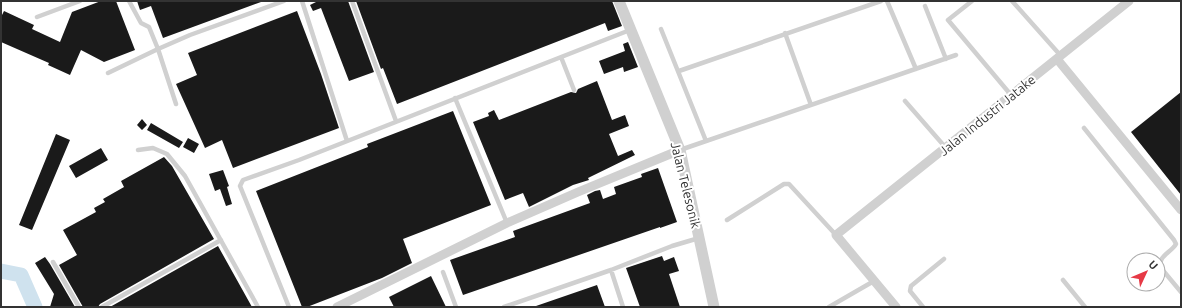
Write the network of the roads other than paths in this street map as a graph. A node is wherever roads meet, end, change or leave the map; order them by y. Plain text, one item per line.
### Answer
1 (80, 1) edge
2 (129, 1) edge
3 (284, 1) edge
4 (302, 1) edge
5 (352, 1) edge
6 (619, 1) edge
7 (881, 1) edge
8 (887, 1) edge
9 (972, 1) edge
10 (1012, 1) edge
11 (1128, 1) edge
12 (925, 6) dead end
13 (37, 17) dead end
14 (631, 29) junction
15 (661, 29) dead end
16 (785, 33) junction
17 (158, 49) junction
18 (956, 55) dead end
19 (560, 57) junction
20 (1059, 57) junction
21 (946, 59) junction
22 (916, 69) junction
23 (679, 71) junction
24 (108, 73) dead end
25 (574, 90) dead end
26 (1011, 95) junction
27 (455, 98) junction
28 (905, 101) dead end
29 (176, 104) dead end
30 (811, 105) junction
31 (396, 121) junction
32 (1084, 128) dead end
33 (347, 141) junction
34 (706, 141) junction
35 (946, 148) junction
36 (138, 150) dead end
37 (680, 150) junction
38 (1181, 210) edge
39 (727, 220) dead end
40 (507, 223) junction
41 (836, 236) junction
42 (699, 238) junction
43 (221, 240) junction
44 (944, 259) dead end
45 (54, 262) dead end
46 (611, 270) junction
47 (444, 272) dead end
48 (1063, 280) dead end
49 (874, 281) junction
50 (1181, 292) edge
51 (79, 307) edge
52 (102, 307) edge
53 (258, 307) edge
54 (289, 307) edge
55 (337, 307) edge
56 (456, 307) edge
57 (504, 307) edge
58 (623, 307) edge
59 (714, 307) edge
60 (829, 307) edge
61 (896, 307) edge
62 (923, 307) edge
63 (1085, 307) edge

1 - 13 lane
2 - 17 lane
3 - 17 lane
4 - 33 lane
5 - 31 lane
6 - 14 street, Jalan Telesonik
7 - 16 lane
8 - 22 lane
9 - 26 lane
10 - 20 lane
11 - 20 street, Jalan Industri Jatake
12 - 21 lane
14 - 19 lane
14 - 37 street, Jalan Telesonik
15 - 23 lane
16 - 23 lane
16 - 30 lane
17 - 24 lane
17 - 29 lane
18 - 21 lane
19 - 25 lane
19 - 27 lane
20 - 26 street, Jalan Industri Jatake
20 - 38 street
21 - 22 lane
22 - 30 lane
23 - 34 lane
26 - 35 street, Jalan Industri Jatake
27 - 31 lane
27 - 40 lane
28 - 35 lane
30 - 34 lane
31 - 33 lane
32 - 50 lane
33 - 54 lane
34 - 37 lane
35 - 41 street, Jalan Industri Jatake
36 - 43 lane
37 - 40 street
37 - 42 street, Jalan Telesonik
39 - 41 lane
40 - 55 street
41 - 49 street
42 - 46 lane
42 - 59 street, Jalan Telesonik
43 - 52 lane
43 - 53 lane
44 - 62 lane
45 - 51 lane
46 - 57 lane
46 - 58 lane
47 - 56 lane
48 - 63 lane
49 - 60 lane
49 - 61 street

